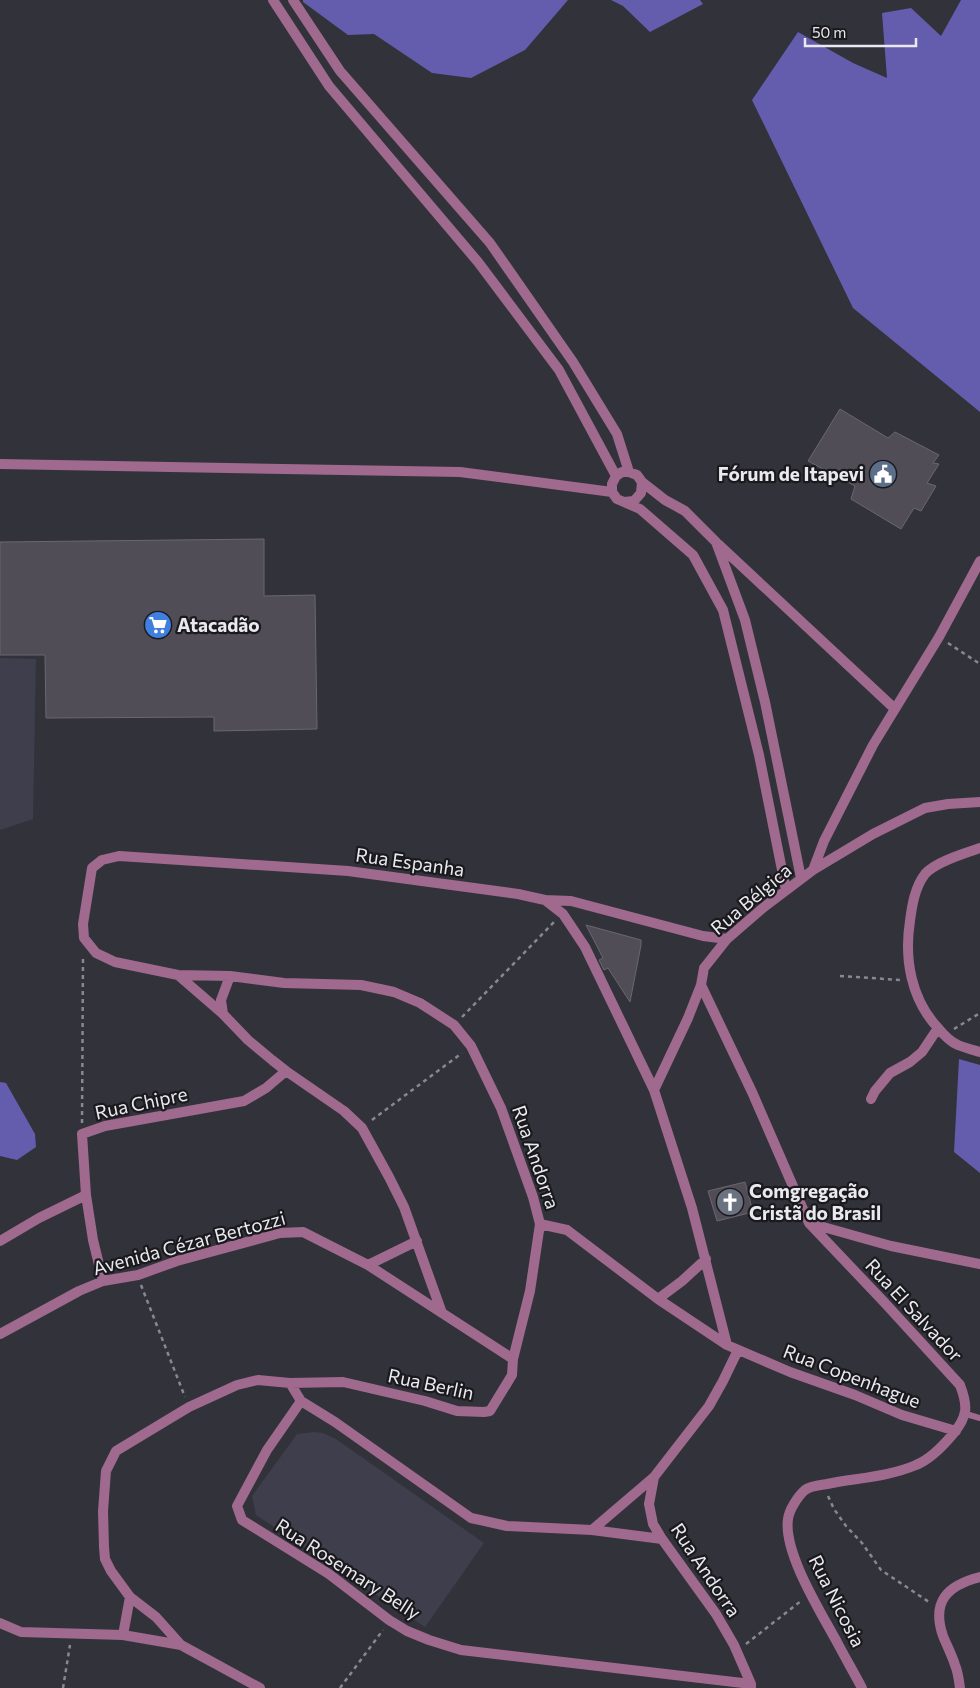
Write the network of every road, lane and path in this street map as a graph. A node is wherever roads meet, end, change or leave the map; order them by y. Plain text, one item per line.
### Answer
1 (273, 0) edge
2 (293, 0) edge
3 (0, 464) edge
4 (629, 472) junction
5 (616, 476) junction
6 (642, 482) junction
7 (612, 492) junction
8 (624, 502) junction
9 (716, 542) junction
10 (980, 561) edge
11 (939, 637) junction
12 (980, 664) edge
13 (895, 709) junction
14 (980, 802) edge
15 (980, 848) edge
16 (813, 870) junction
17 (801, 878) junction
18 (786, 890) junction
19 (545, 900) junction
20 (563, 914) junction
21 (84, 938) junction
22 (727, 939) junction
23 (178, 975) junction
24 (230, 976) junction
25 (840, 976) dead end
26 (912, 979) junction
27 (701, 985) junction
28 (980, 1013) edge
29 (223, 1014) junction
30 (454, 1025) junction
31 (941, 1032) junction
32 (471, 1046) junction
33 (980, 1052) edge
34 (286, 1071) junction
35 (654, 1090) junction
36 (872, 1099) dead end
37 (362, 1128) junction
38 (82, 1134) junction
39 (86, 1195) junction
40 (809, 1223) junction
41 (540, 1224) junction
42 (0, 1241) edge
43 (417, 1241) junction
44 (706, 1260) junction
45 (980, 1264) edge
46 (368, 1265) junction
47 (138, 1275) junction
48 (103, 1281) junction
49 (658, 1299) junction
50 (442, 1313) junction
51 (0, 1334) edge
52 (727, 1345) junction
53 (738, 1350) junction
54 (513, 1359) junction
55 (290, 1383) junction
56 (301, 1402) junction
57 (189, 1407) junction
58 (966, 1414) junction
59 (980, 1418) edge
60 (956, 1431) junction
61 (654, 1477) junction
62 (824, 1485) junction
63 (592, 1530) junction
64 (662, 1539) junction
65 (980, 1577) edge
66 (811, 1594) junction
67 (130, 1597) junction
68 (939, 1608) junction
69 (389, 1620) junction
70 (0, 1623) edge
71 (72, 1633) junction
72 (123, 1635) junction
73 (181, 1645) junction
74 (737, 1651) junction
75 (751, 1686) edge
76 (63, 1688) edge
77 (260, 1688) edge
78 (340, 1688) edge
79 (862, 1688) edge
80 (960, 1688) edge

1 - 5 street
2 - 4 street
3 - 7 street
4 - 5 street
4 - 6 street
5 - 7 street
6 - 8 street
6 - 9 street
7 - 8 street
8 - 18 street
9 - 13 street
9 - 17 street
10 - 11 street, Rua Bélgica
11 - 12 path
11 - 13 street, Rua Bélgica
13 - 16 street, Rua Bélgica
14 - 16 street
15 - 26 street
16 - 17 street, Rua Bélgica
17 - 18 street, Rua Bélgica
18 - 22 street, Rua Bélgica
19 - 20 street, Rua Espanha
19 - 21 street, Rua Espanha
19 - 22 street
20 - 30 path
20 - 35 street, Rua Espanha
21 - 23 street, Rua Andorra
21 - 38 path
22 - 27 street, Rua Bélgica
23 - 24 street, Rua Andorra
23 - 29 street
24 - 29 street
24 - 30 street, Rua Andorra
25 - 26 path
26 - 31 street
27 - 35 street, Rua Bélgica
27 - 40 street, Rua El Salvador
28 - 31 path
29 - 34 street
30 - 32 street, Rua Andorra
31 - 33 street
31 - 36 street
32 - 37 path
32 - 41 street, Rua Andorra
34 - 37 street
34 - 38 street, Rua Chipre
35 - 44 street
37 - 43 street
38 - 39 street, Rua Chipre
39 - 42 street
39 - 48 street, Rua Chipre
40 - 45 street
40 - 58 street, Rua El Salvador
41 - 49 street, Rua Andorra
41 - 54 street, Rua Berlin
43 - 46 street
43 - 50 street
44 - 49 street
44 - 52 street
46 - 47 street, Avenida Cézar Bertozzi
46 - 50 street, Avenida Cézar Bertozzi
47 - 48 street, Avenida Cézar Bertozzi
47 - 57 path
48 - 51 street, Avenida Cézar Bertozzi
49 - 52 street, Rua Andorra
50 - 54 street, Avenida Cézar Bertozzi
52 - 53 street, Rua Andorra
53 - 60 street, Rua Copenhague
53 - 61 street, Rua Andorra
54 - 55 street, Rua Berlin
55 - 56 street
55 - 57 street, Rua Berlin
56 - 63 street
56 - 69 street, Rua Rosemary Belly
57 - 67 street, Rua Berlin
58 - 59 lane
58 - 60 street
60 - 62 street, Rua Nicosia
61 - 63 street
61 - 64 street, Rua Andorra
62 - 66 street, Rua Nicosia
62 - 68 path
63 - 64 street
64 - 74 street, Rua Andorra
65 - 68 street
66 - 74 path
66 - 79 street, Rua Nicosia
67 - 72 street
67 - 73 street, Rua Berlin
68 - 80 street
69 - 75 street, Rua Rosemary Belly
69 - 78 path
70 - 71 street
71 - 72 street
71 - 76 path
72 - 73 street
73 - 77 street
74 - 75 street, Rua Andorra

